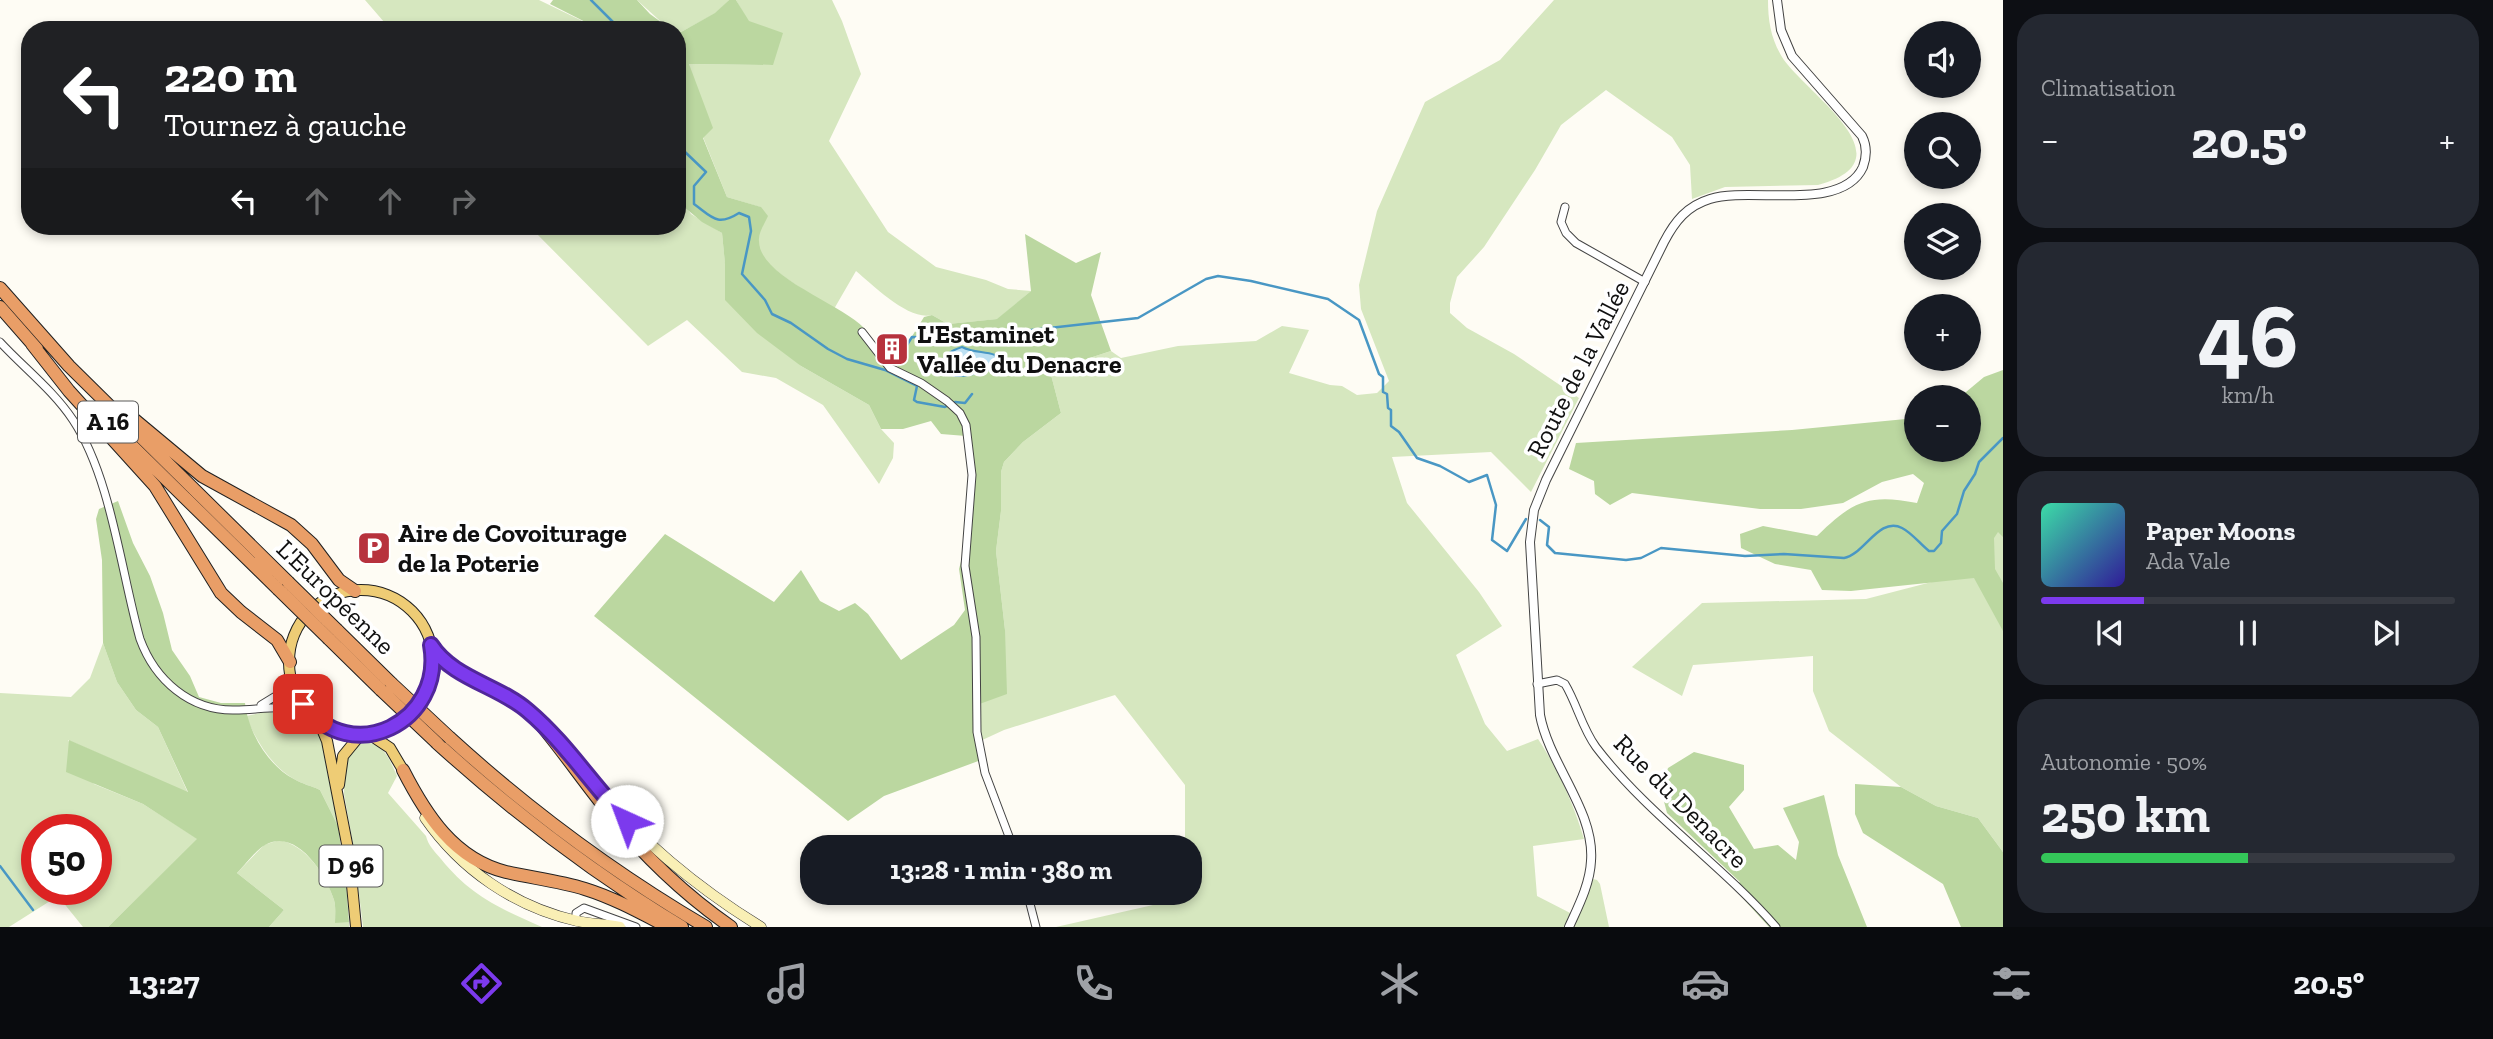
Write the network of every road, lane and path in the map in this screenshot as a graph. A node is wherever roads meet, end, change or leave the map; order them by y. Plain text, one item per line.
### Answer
1 (1777, 0) edge
2 (1565, 207) dead end
3 (1645, 282) junction
4 (0, 288) edge
5 (0, 307) edge
6 (862, 332) dead end
7 (0, 342) edge
8 (32, 344) junction
9 (100, 397) junction
10 (283, 586) junction
11 (355, 591) junction
12 (431, 645) junction
13 (290, 667) junction
14 (1537, 684) junction
15 (254, 708) junction
16 (531, 713) junction
17 (315, 717) junction
18 (365, 734) junction
19 (443, 741) junction
20 (403, 770) junction
21 (340, 806) junction
22 (1008, 835) edge
23 (1030, 905) edge
24 (576, 921) junction
25 (356, 927) edge
26 (620, 927) edge
27 (636, 927) edge
28 (668, 927) edge
29 (682, 927) edge
30 (706, 927) edge
31 (731, 927) edge
32 (761, 927) edge
33 (1036, 927) edge
34 (1569, 927) edge
35 (1776, 927) edge

1 - 3 street, Route de la Vallée
2 - 3 street
3 - 14 street, Route de la Vallée
4 - 9 highway, L'Européenne / A 16
5 - 8 highway, L'Européenne / A 16
6 - 22 street
7 - 15 street
8 - 10 highway, L'Européenne / A 16
8 - 13 highway
9 - 10 highway, L'Européenne / A 16
9 - 11 highway
10 - 19 highway, L'Européenne / A 16, bridge
11 - 12 main road
11 - 13 main road
12 - 16 main road
12 - 18 main road
13 - 15 street
13 - 17 main road
14 - 34 street, Route de la Vallée
14 - 35 street, Rue du Denacre
15 - 17 street
16 - 31 highway
16 - 32 main road
17 - 18 main road
17 - 21 main road, D 96
18 - 20 main road
18 - 21 main road, D 96
19 - 29 highway, L'Européenne / A 16
19 - 30 highway, L'Européenne / A 16
20 - 24 main road
20 - 28 highway
21 - 25 main road, D 96
23 - 33 street
24 - 26 main road
24 - 27 street

